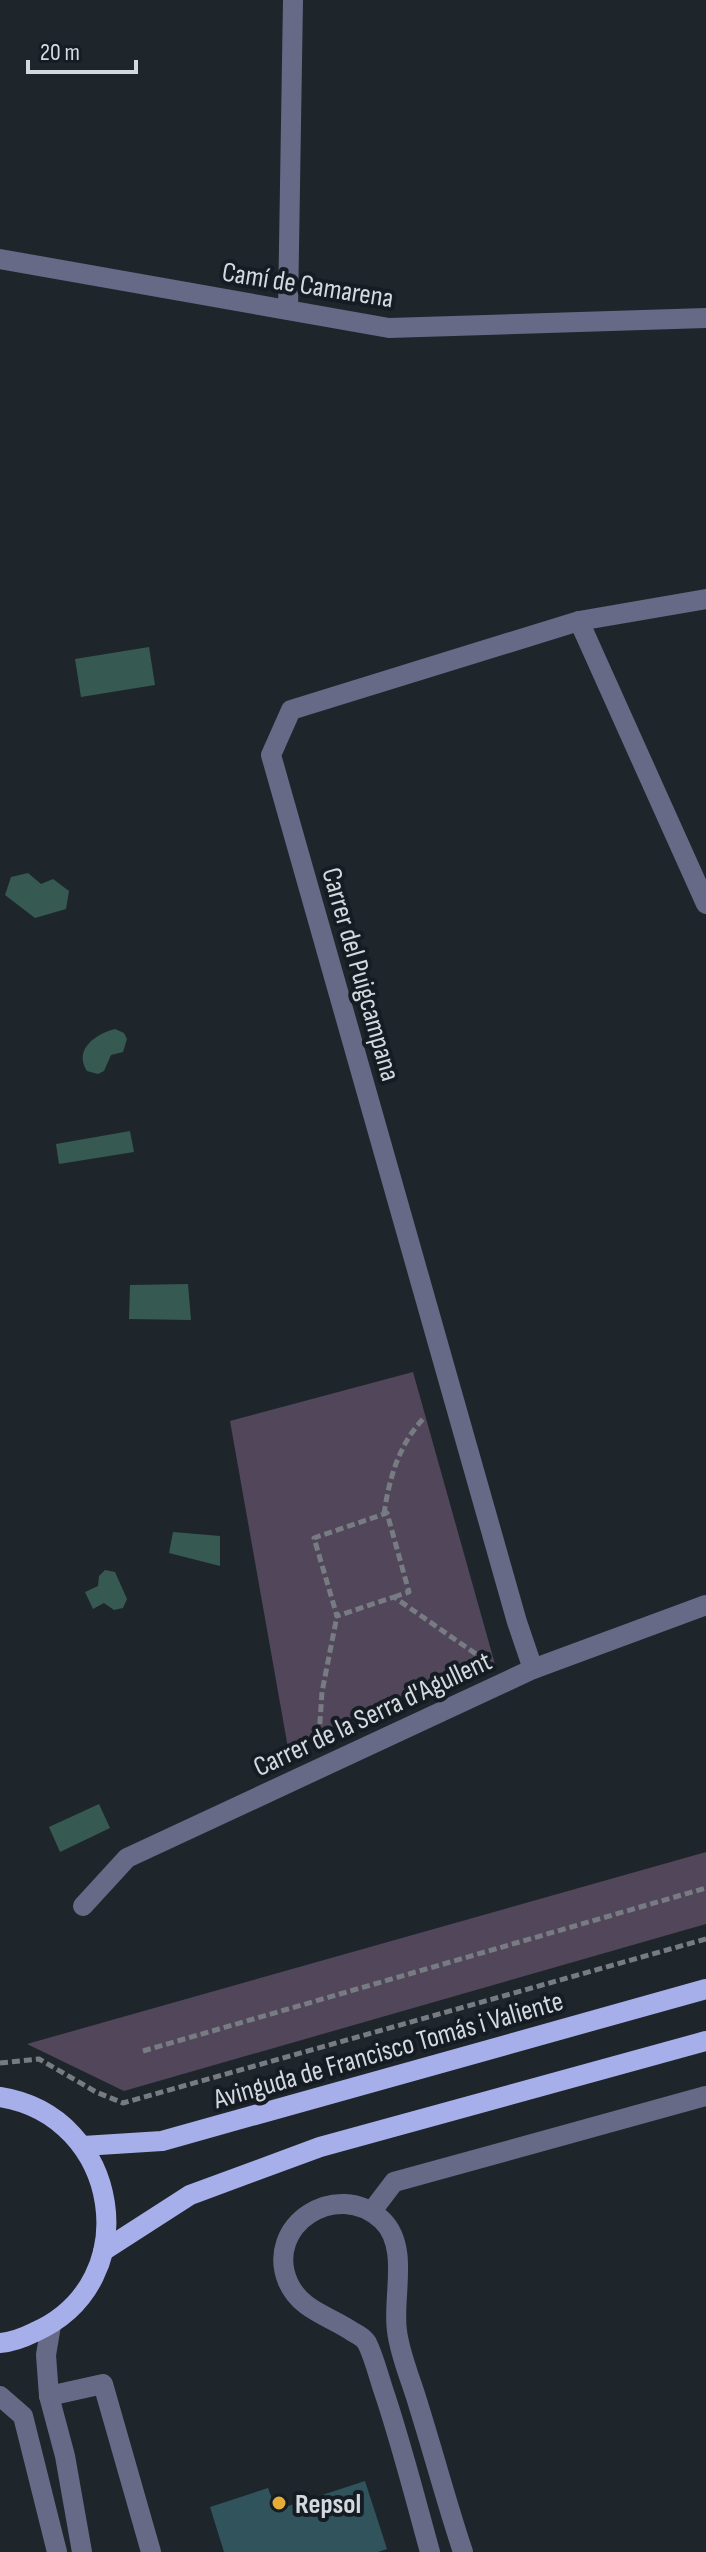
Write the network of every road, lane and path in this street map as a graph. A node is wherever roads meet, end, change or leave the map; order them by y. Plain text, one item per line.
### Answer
1 (293, 0) edge
2 (0, 259) edge
3 (288, 310) junction
4 (706, 318) edge
5 (706, 599) edge
6 (579, 621) junction
7 (705, 902) edge
8 (425, 1417) dead end
9 (384, 1514) junction
10 (394, 1597) junction
11 (706, 1605) edge
12 (337, 1616) junction
13 (496, 1668) dead end
14 (533, 1669) junction
15 (319, 1736) dead end
16 (706, 1888) edge
17 (83, 1906) dead end
18 (706, 1939) edge
19 (706, 1989) edge
20 (706, 2041) edge
21 (143, 2051) dead end
22 (0, 2063) edge
23 (706, 2096) edge
24 (0, 2097) edge
25 (83, 2146) junction
26 (372, 2211) junction
27 (103, 2251) junction
28 (51, 2325) junction
29 (0, 2343) edge
30 (0, 2396) edge
31 (49, 2396) junction
32 (57, 2552) edge
33 (82, 2552) edge
34 (151, 2552) edge
35 (430, 2552) edge
36 (463, 2552) edge

1 - 3 street
2 - 3 street, Camí de Camarena
3 - 4 street, Camí de Camarena
5 - 6 street, Carrer del Puigcampana
6 - 7 street
6 - 14 street, Carrer del Puigcampana
8 - 9 path
9 - 10 path
9 - 12 path
10 - 12 path
10 - 13 path
11 - 14 street, Carrer de la Serra d'Agullent
12 - 15 path
14 - 17 street, Carrer de la Serra d'Agullent
16 - 21 path
18 - 22 path
19 - 25 main road, Avinguda de Francisco Tomás i Valiente
20 - 27 main road
23 - 26 street
24 - 25 main road
25 - 27 main road
26 - 35 street
26 - 36 street
27 - 28 main road
28 - 29 main road
28 - 31 street
30 - 32 street
31 - 33 street
31 - 34 street

